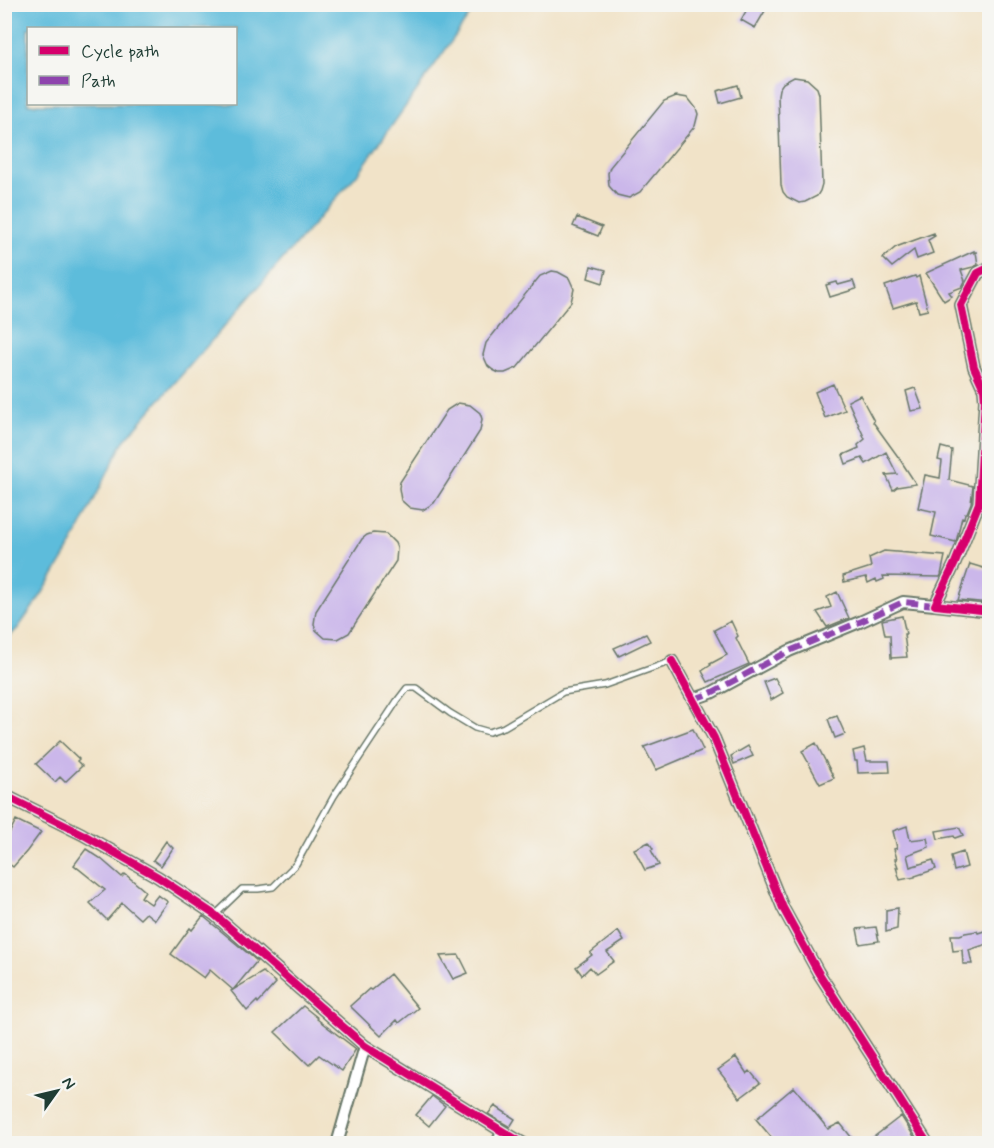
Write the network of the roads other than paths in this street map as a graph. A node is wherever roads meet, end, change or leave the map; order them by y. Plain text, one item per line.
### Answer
1 (990, 267) edge
2 (987, 389) edge
3 (935, 605) junction
4 (990, 611) edge
5 (672, 661) joint
6 (694, 699) junction
7 (4, 795) edge
8 (215, 915) junction
9 (365, 1046) junction
10 (502, 1131) junction
11 (337, 1143) edge
12 (497, 1143) edge
13 (524, 1143) edge
14 (928, 1143) edge

1 - 2 street
2 - 3 street
3 - 4 street
3 - 6 street
5 - 6 street
5 - 8 lane
6 - 14 street
7 - 8 street
8 - 9 street
9 - 10 street
9 - 11 street
10 - 12 street
10 - 13 street

